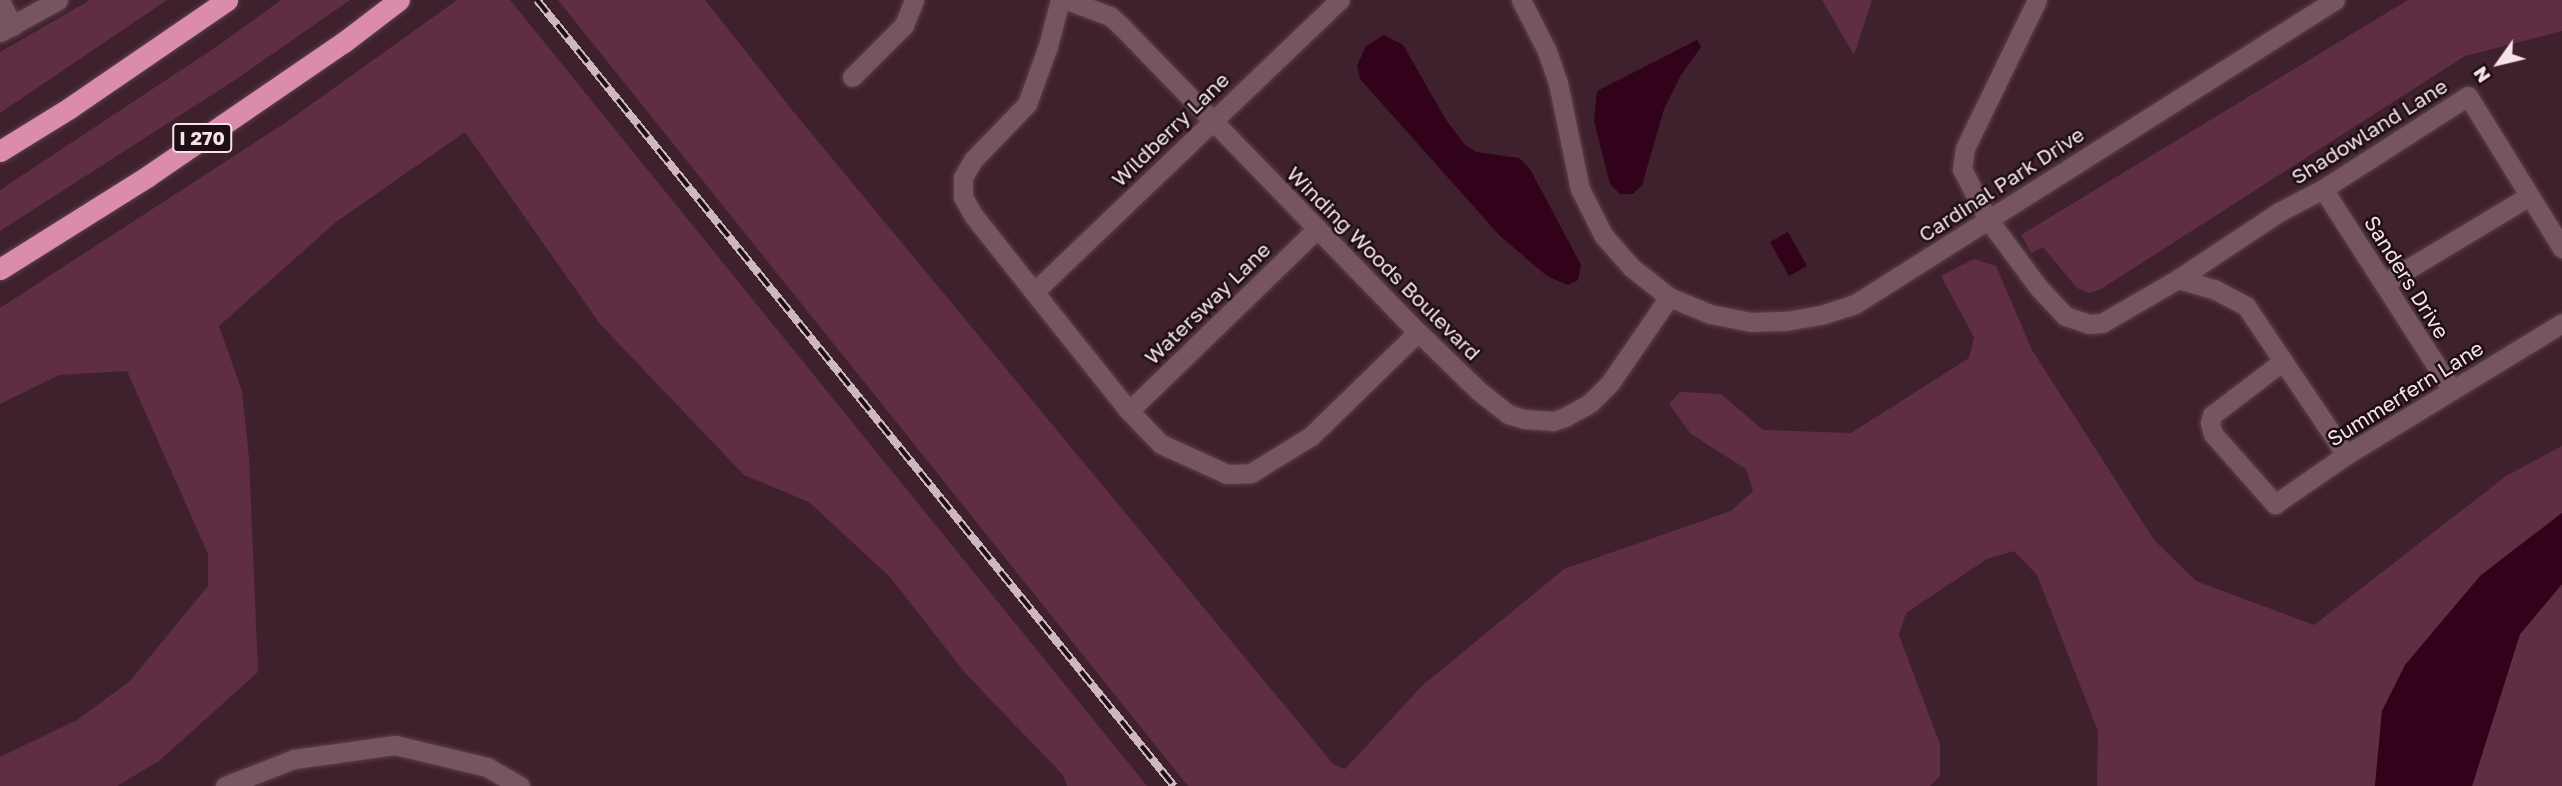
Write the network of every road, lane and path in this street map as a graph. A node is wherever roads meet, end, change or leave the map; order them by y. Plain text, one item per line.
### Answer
1 (58, 0) edge
2 (227, 0) edge
3 (399, 0) edge
4 (914, 0) edge
5 (1060, 0) edge
6 (1067, 0) edge
7 (1340, 0) edge
8 (1521, 0) edge
9 (2037, 0) edge
10 (2335, 0) edge
11 (0, 1) edge
12 (7, 29) edge
13 (852, 77) dead end
14 (1212, 120) junction
15 (0, 151) edge
16 (2323, 189) junction
17 (2529, 196) junction
18 (1987, 218) junction
19 (1317, 229) junction
20 (2562, 248) edge
21 (0, 269) edge
22 (2178, 279) junction
23 (2385, 282) junction
24 (1034, 292) junction
25 (1669, 297) junction
26 (2562, 323) edge
27 (1418, 332) junction
28 (2283, 361) junction
29 (2452, 390) junction
30 (1129, 411) junction
31 (2346, 456) junction
32 (225, 786) edge
33 (520, 786) edge

1 - 12 street
2 - 15 highway
3 - 21 highway, I 270
4 - 13 street
5 - 24 street
6 - 14 street, Winding Woods Boulevard
7 - 14 street, Wildberry Lane
8 - 25 street, Cardinal Park Drive
9 - 18 street, Shadowland Lane
10 - 18 street, Cardinal Park Drive
11 - 12 street
14 - 19 street, Winding Woods Boulevard
14 - 24 street, Wildberry Lane
16 - 17 street, Shadowland Lane
16 - 22 street, Shadowland Lane
16 - 23 street, Sanders Drive
17 - 20 street, Shadowland Lane
17 - 23 street
18 - 22 street, Shadowland Lane
18 - 25 street, Cardinal Park Drive
19 - 27 street, Winding Woods Boulevard
19 - 30 street, Watersway Lane
22 - 28 street
23 - 29 street, Sanders Drive
24 - 30 street
25 - 27 street, Winding Woods Boulevard
26 - 29 street, Summerfern Lane
27 - 30 street
28 - 31 street
28 - 31 street, Summerfern Lane
29 - 31 street, Summerfern Lane
32 - 33 street

